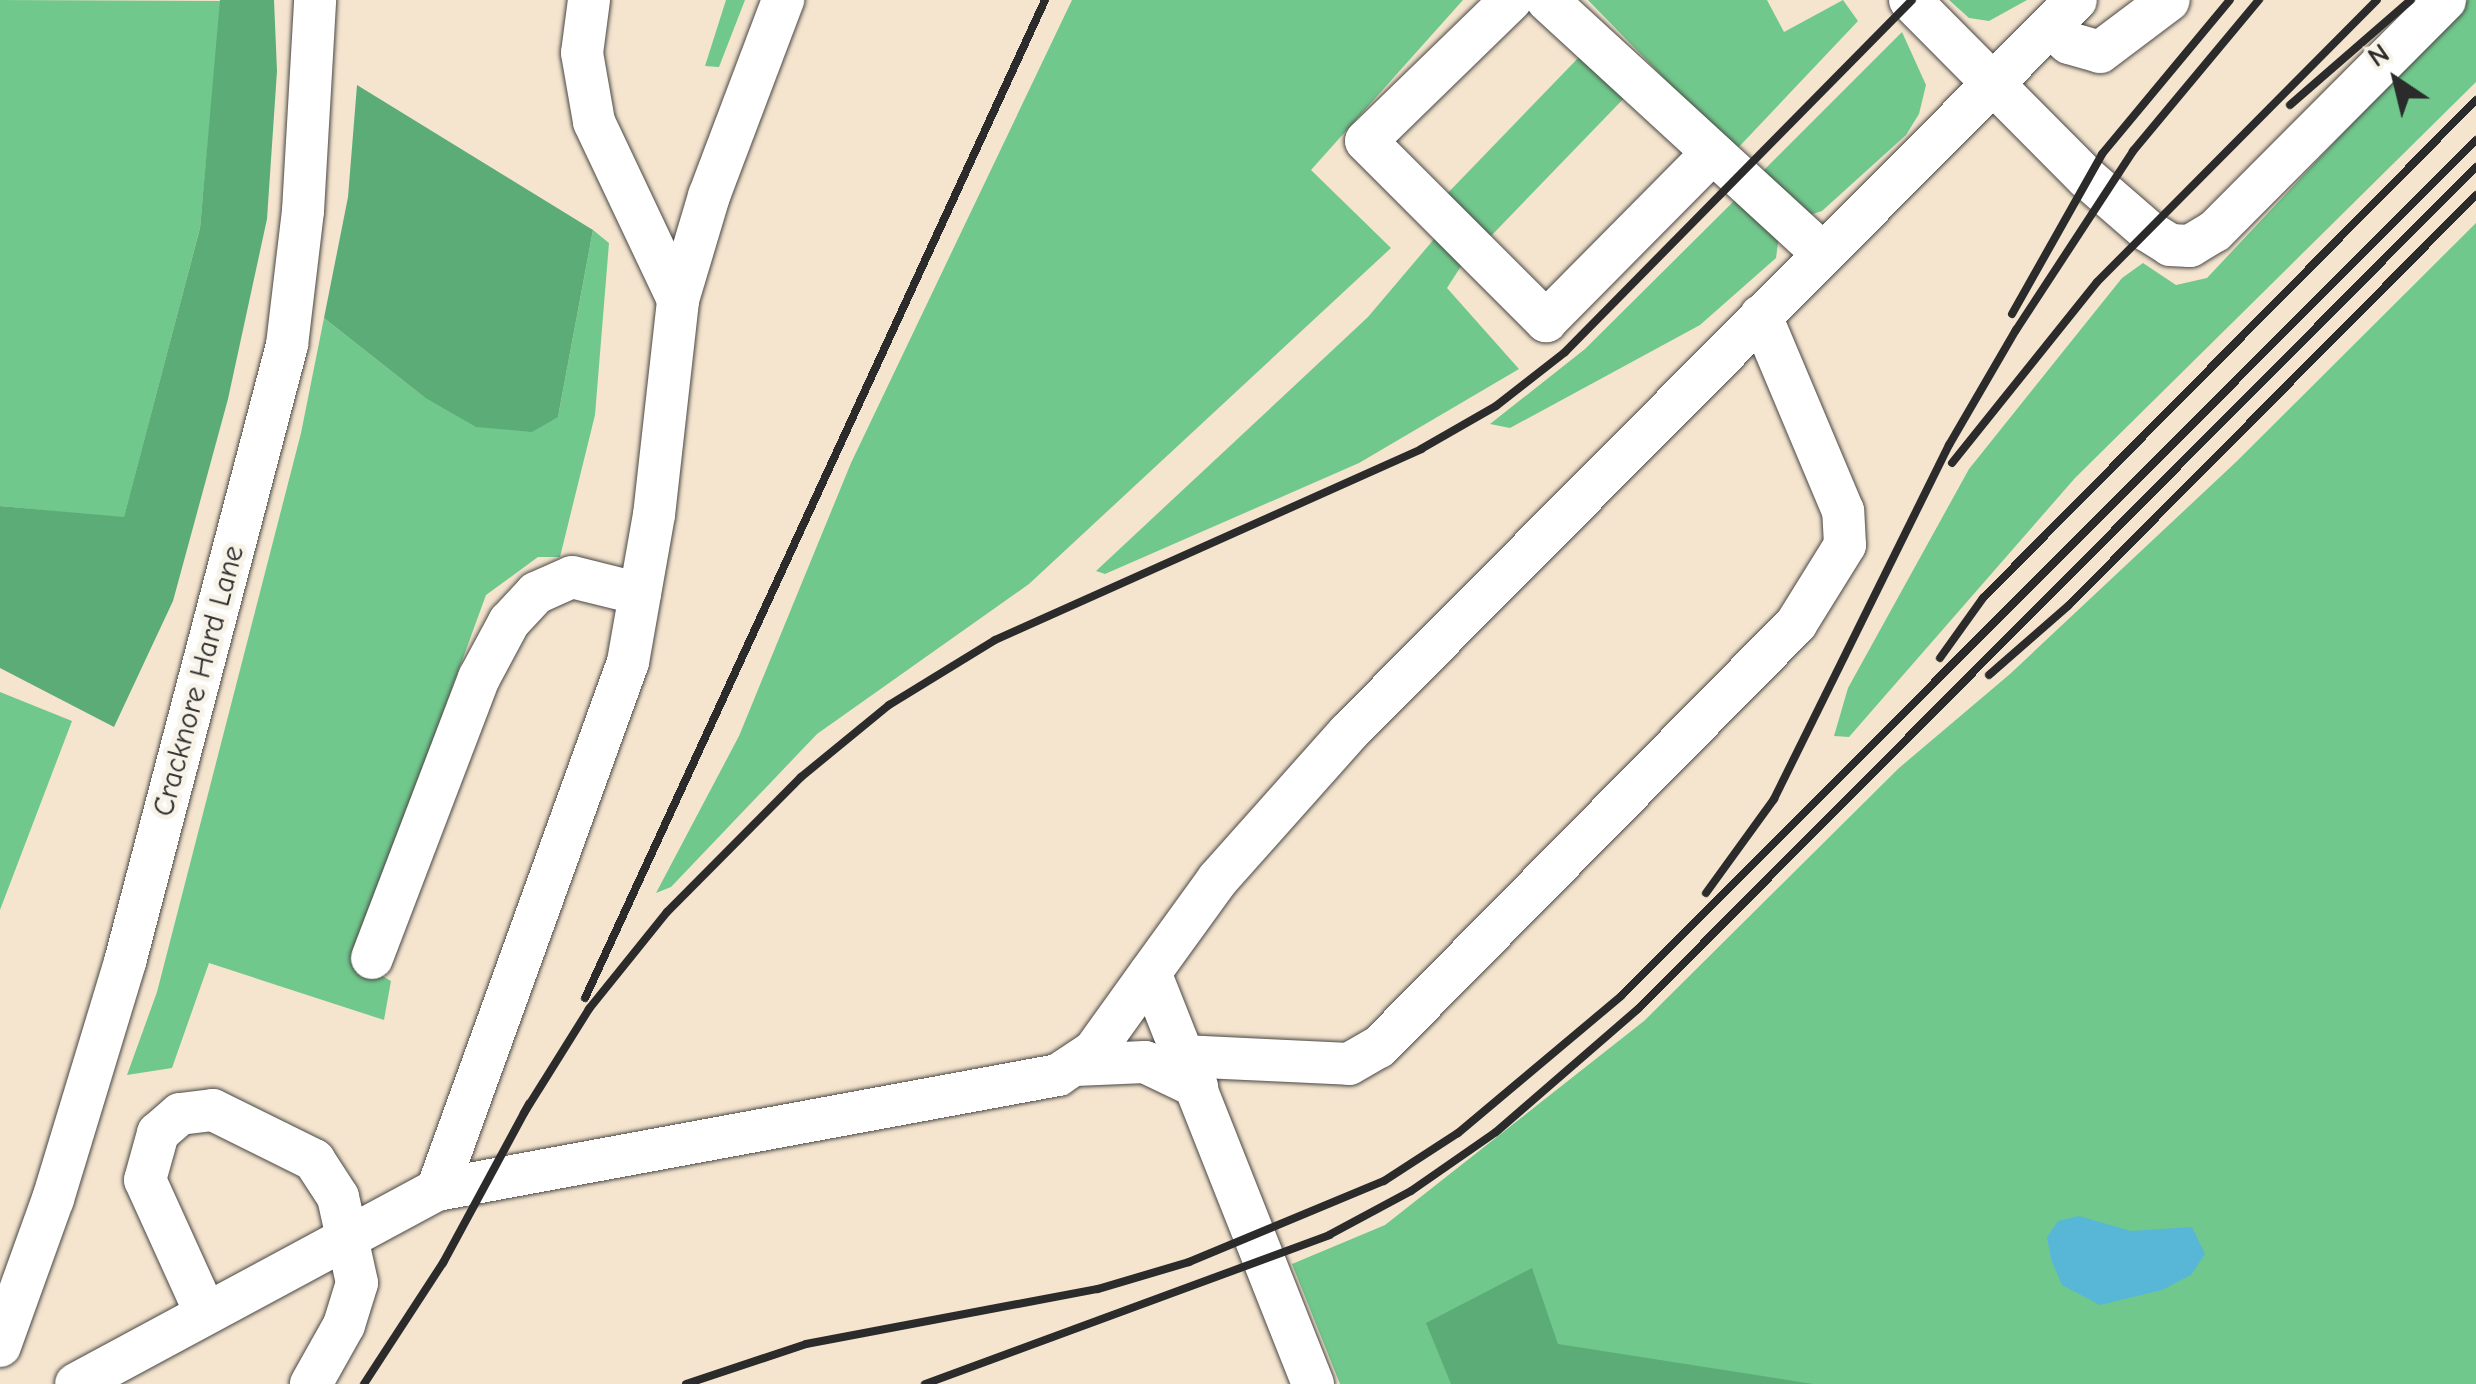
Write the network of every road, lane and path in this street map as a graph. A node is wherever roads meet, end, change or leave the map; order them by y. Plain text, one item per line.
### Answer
1 (314, 0) edge
2 (589, 0) edge
3 (783, 0) edge
4 (1511, 0) edge
5 (1547, 0) edge
6 (1910, 0) edge
7 (2169, 0) edge
8 (2446, 0) edge
9 (2063, 13) edge
10 (1991, 86) junction
11 (1711, 154) junction
12 (1823, 254) junction
13 (678, 300) junction
14 (1761, 316) junction
15 (640, 594) junction
16 (372, 958) dead end
17 (1150, 973) junction
18 (1075, 1065) junction
19 (1190, 1071) junction
20 (436, 1190) junction
21 (349, 1235) junction
22 (205, 1312) junction
23 (0, 1346) edge
24 (76, 1384) edge
25 (311, 1384) edge
26 (1313, 1384) edge

1 - 23 lane, Cracknore Hard Lane
2 - 13 lane
3 - 13 lane
4 - 11 lane
5 - 11 lane
6 - 10 lane
7 - 9 lane
8 - 10 lane
9 - 10 lane
10 - 12 lane
11 - 12 lane
12 - 14 lane
13 - 15 lane
14 - 17 lane
14 - 19 lane
15 - 16 lane
15 - 20 lane
17 - 18 lane
17 - 19 lane
18 - 19 lane
18 - 20 lane
19 - 26 lane
20 - 21 lane
21 - 22 lane
21 - 22 lane
21 - 25 lane
22 - 24 lane

